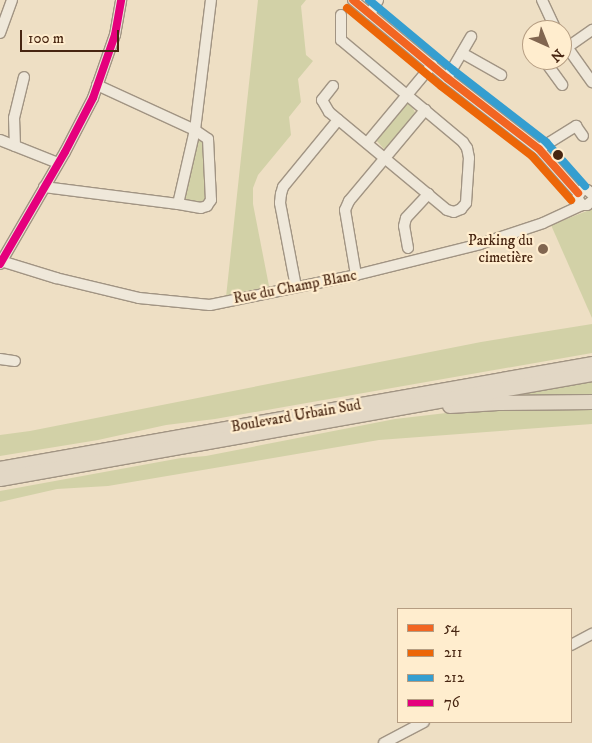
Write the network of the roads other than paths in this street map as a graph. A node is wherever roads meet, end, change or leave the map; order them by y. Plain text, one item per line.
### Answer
1 (12, 0) edge
2 (121, 0) edge
3 (211, 0) edge
4 (353, 0) edge
5 (378, 0) edge
6 (542, 0) edge
7 (370, 14) junction
8 (341, 15) dead end
9 (551, 20) edge
10 (592, 30) edge
11 (0, 33) edge
12 (471, 38) dead end
13 (572, 41) edge
14 (462, 53) junction
15 (572, 56) edge
16 (432, 66) junction
17 (551, 70) edge
18 (501, 75) dead end
19 (24, 77) dead end
20 (447, 78) junction
21 (592, 82) edge
22 (97, 85) junction
23 (562, 85) dead end
24 (333, 86) dead end
25 (408, 95) junction
26 (425, 110) junction
27 (338, 120) junction
28 (195, 130) junction
29 (583, 136) dead end
30 (0, 140) edge
31 (367, 144) junction
32 (15, 146) junction
33 (539, 149) junction
34 (385, 158) junction
35 (58, 164) junction
36 (44, 187) junction
37 (592, 193) edge
38 (428, 194) junction
39 (578, 194) junction
40 (587, 203) edge
41 (178, 204) junction
42 (408, 248) dead end
43 (1, 263) edge
44 (356, 275) junction
45 (296, 287) junction
46 (0, 359) edge
47 (15, 362) dead end
48 (592, 364) edge
49 (592, 374) edge
50 (592, 402) edge
51 (410, 406) junction
52 (2, 477) edge
53 (592, 634) edge
54 (572, 644) edge
55 (422, 723) edge
56 (384, 743) edge

1 - 11 street
2 - 22 street
3 - 28 street
4 - 7 street
5 - 7 street
6 - 9 street
7 - 16 street
8 - 25 street
10 - 13 street
12 - 14 street
14 - 18 street
14 - 20 street
15 - 21 street
16 - 20 street
16 - 25 street
17 - 23 street
19 - 32 street
20 - 33 street
22 - 28 street
22 - 35 street
24 - 27 street
25 - 26 street
25 - 31 street
26 - 34 street
26 - 38 street
27 - 31 street
27 - 45 street
28 - 41 street
28 - 41 street
29 - 33 street
30 - 32 street
31 - 34 street
32 - 35 street
33 - 39 street
34 - 38 street
34 - 44 street
35 - 36 street
36 - 41 street
36 - 43 street
37 - 39 street
38 - 42 street
39 - 40 street
40 - 44 street, Rue du Champ Blanc
43 - 45 street, Rue du Champ Blanc
44 - 45 street, Rue du Champ Blanc
46 - 47 street
48 - 52 highway, Boulevard Urbain Sud
49 - 51 highway, Boulevard Urbain Sud
50 - 51 highway
51 - 52 highway, Boulevard Urbain Sud
53 - 54 street
55 - 56 street

